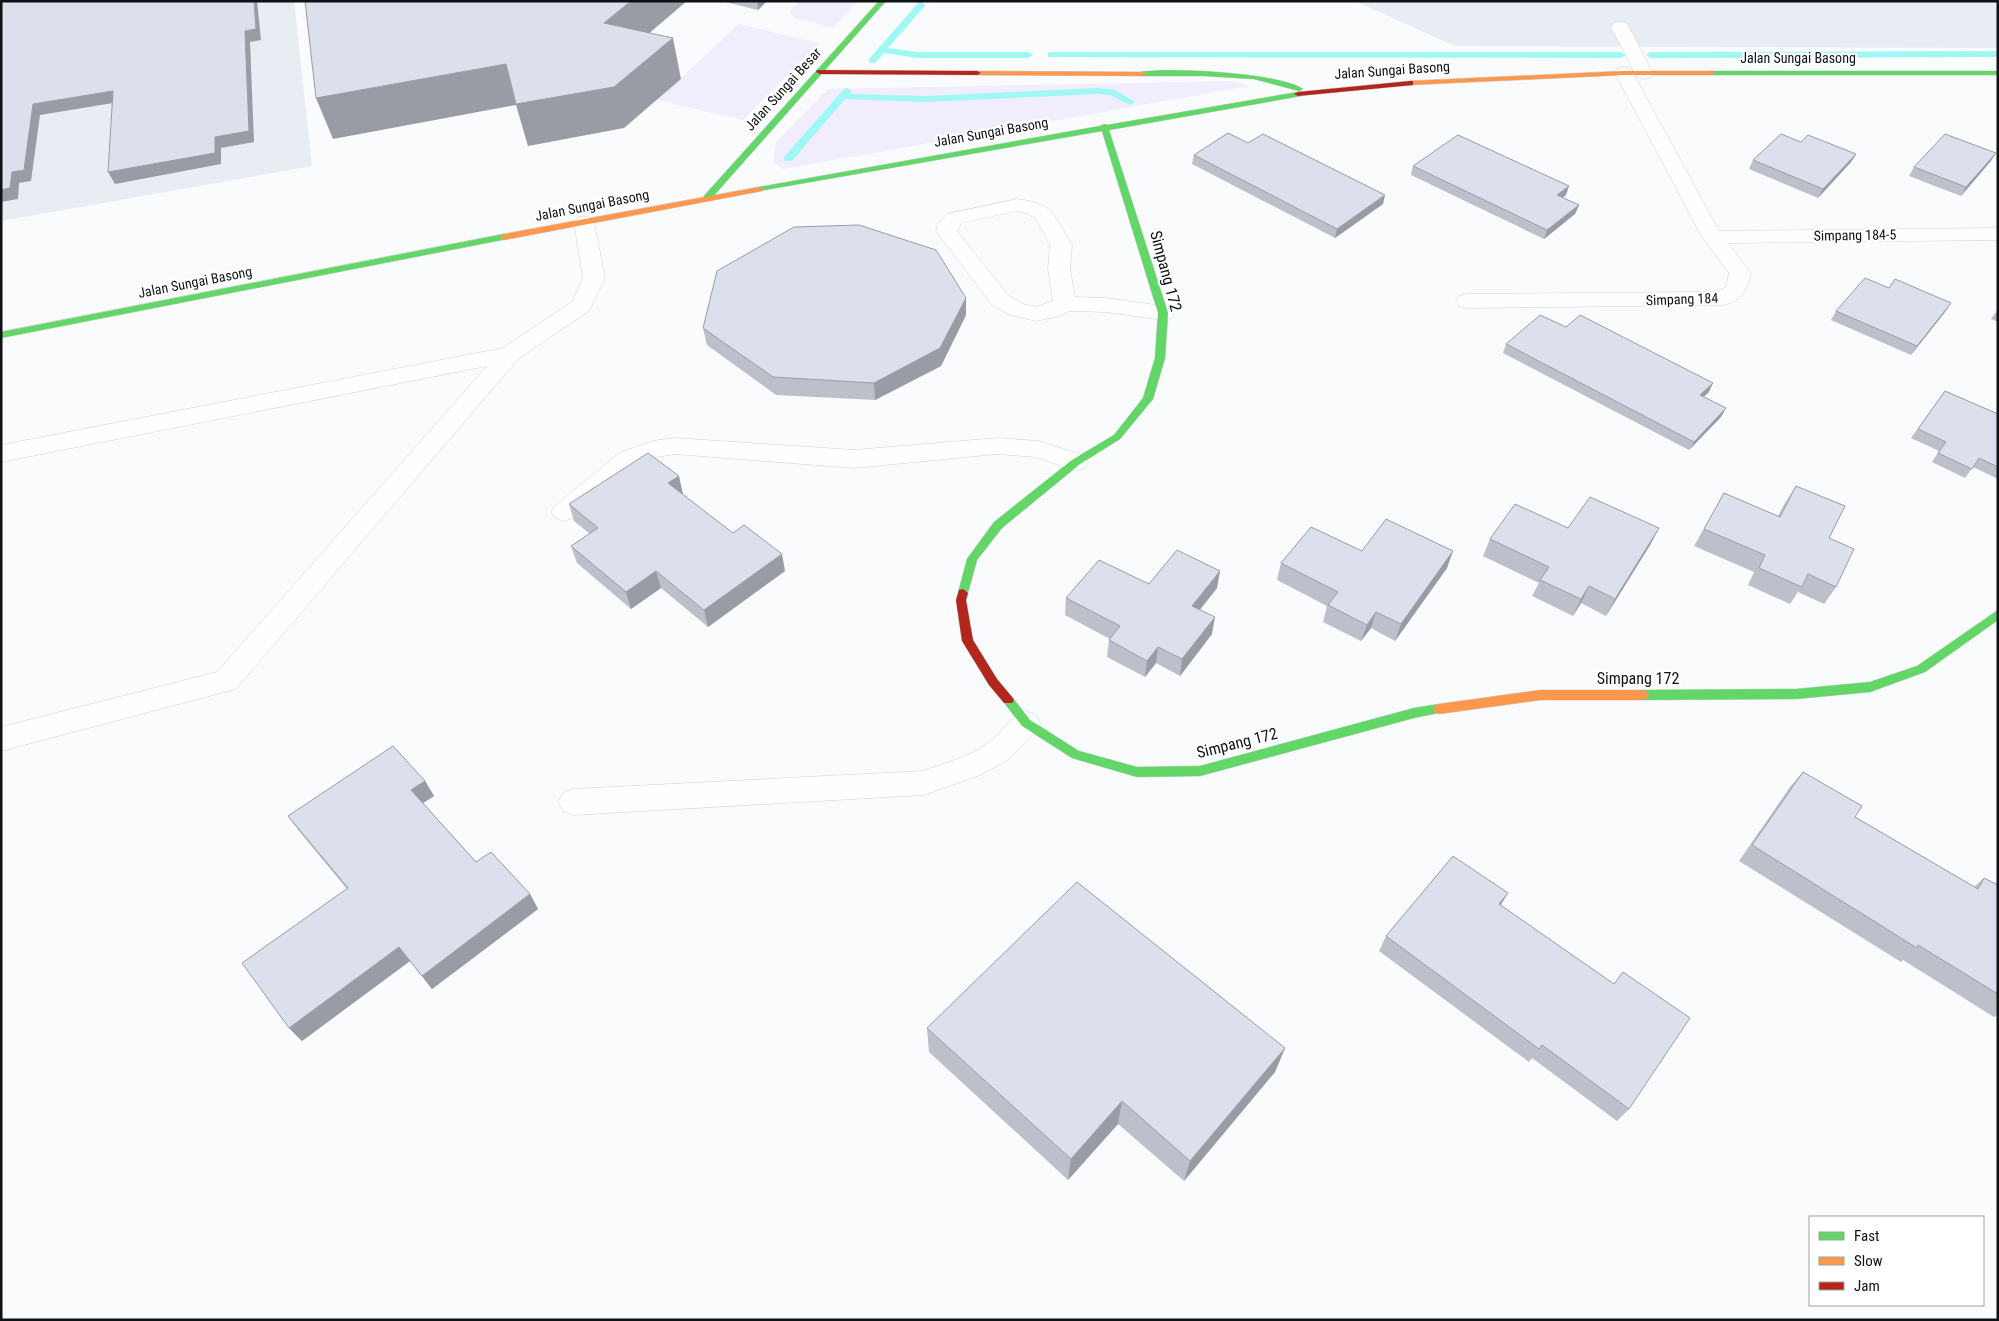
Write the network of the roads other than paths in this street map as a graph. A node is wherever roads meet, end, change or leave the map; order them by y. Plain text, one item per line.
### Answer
1 (883, 1) edge
2 (1620, 27) dead end
3 (820, 72) junction
4 (1634, 73) junction
5 (1998, 73) edge
6 (1307, 92) junction
7 (1104, 126) junction
8 (707, 198) junction
9 (584, 222) junction
10 (1998, 234) edge
11 (1712, 237) junction
12 (1467, 301) dead end
13 (1064, 304) junction
14 (1163, 314) junction
15 (1, 335) edge
16 (510, 354) junction
17 (1, 454) edge
18 (1076, 462) junction
19 (564, 512) dead end
20 (1998, 614) edge
21 (1026, 723) junction
22 (1, 739) edge
23 (573, 802) dead end

1 - 3 street, Jalan Sungai Besar
2 - 4 street, Simpang 184
3 - 6 street
3 - 8 street, Jalan Sungai Besar
4 - 5 street, Jalan Sungai Basong
4 - 6 street, Jalan Sungai Basong
4 - 11 street, Simpang 184
6 - 7 street, Jalan Sungai Basong
7 - 8 street, Jalan Sungai Basong
7 - 14 street, Simpang 172
8 - 9 street, Jalan Sungai Basong
9 - 15 street, Jalan Sungai Basong
9 - 16 street
10 - 11 street, Simpang 184-5
11 - 12 street, Simpang 184
13 - 13 street
13 - 14 street
14 - 18 street, Simpang 172
16 - 17 street
16 - 22 street
18 - 19 street
18 - 21 street, Simpang 172
20 - 21 street, Simpang 172
21 - 23 street

